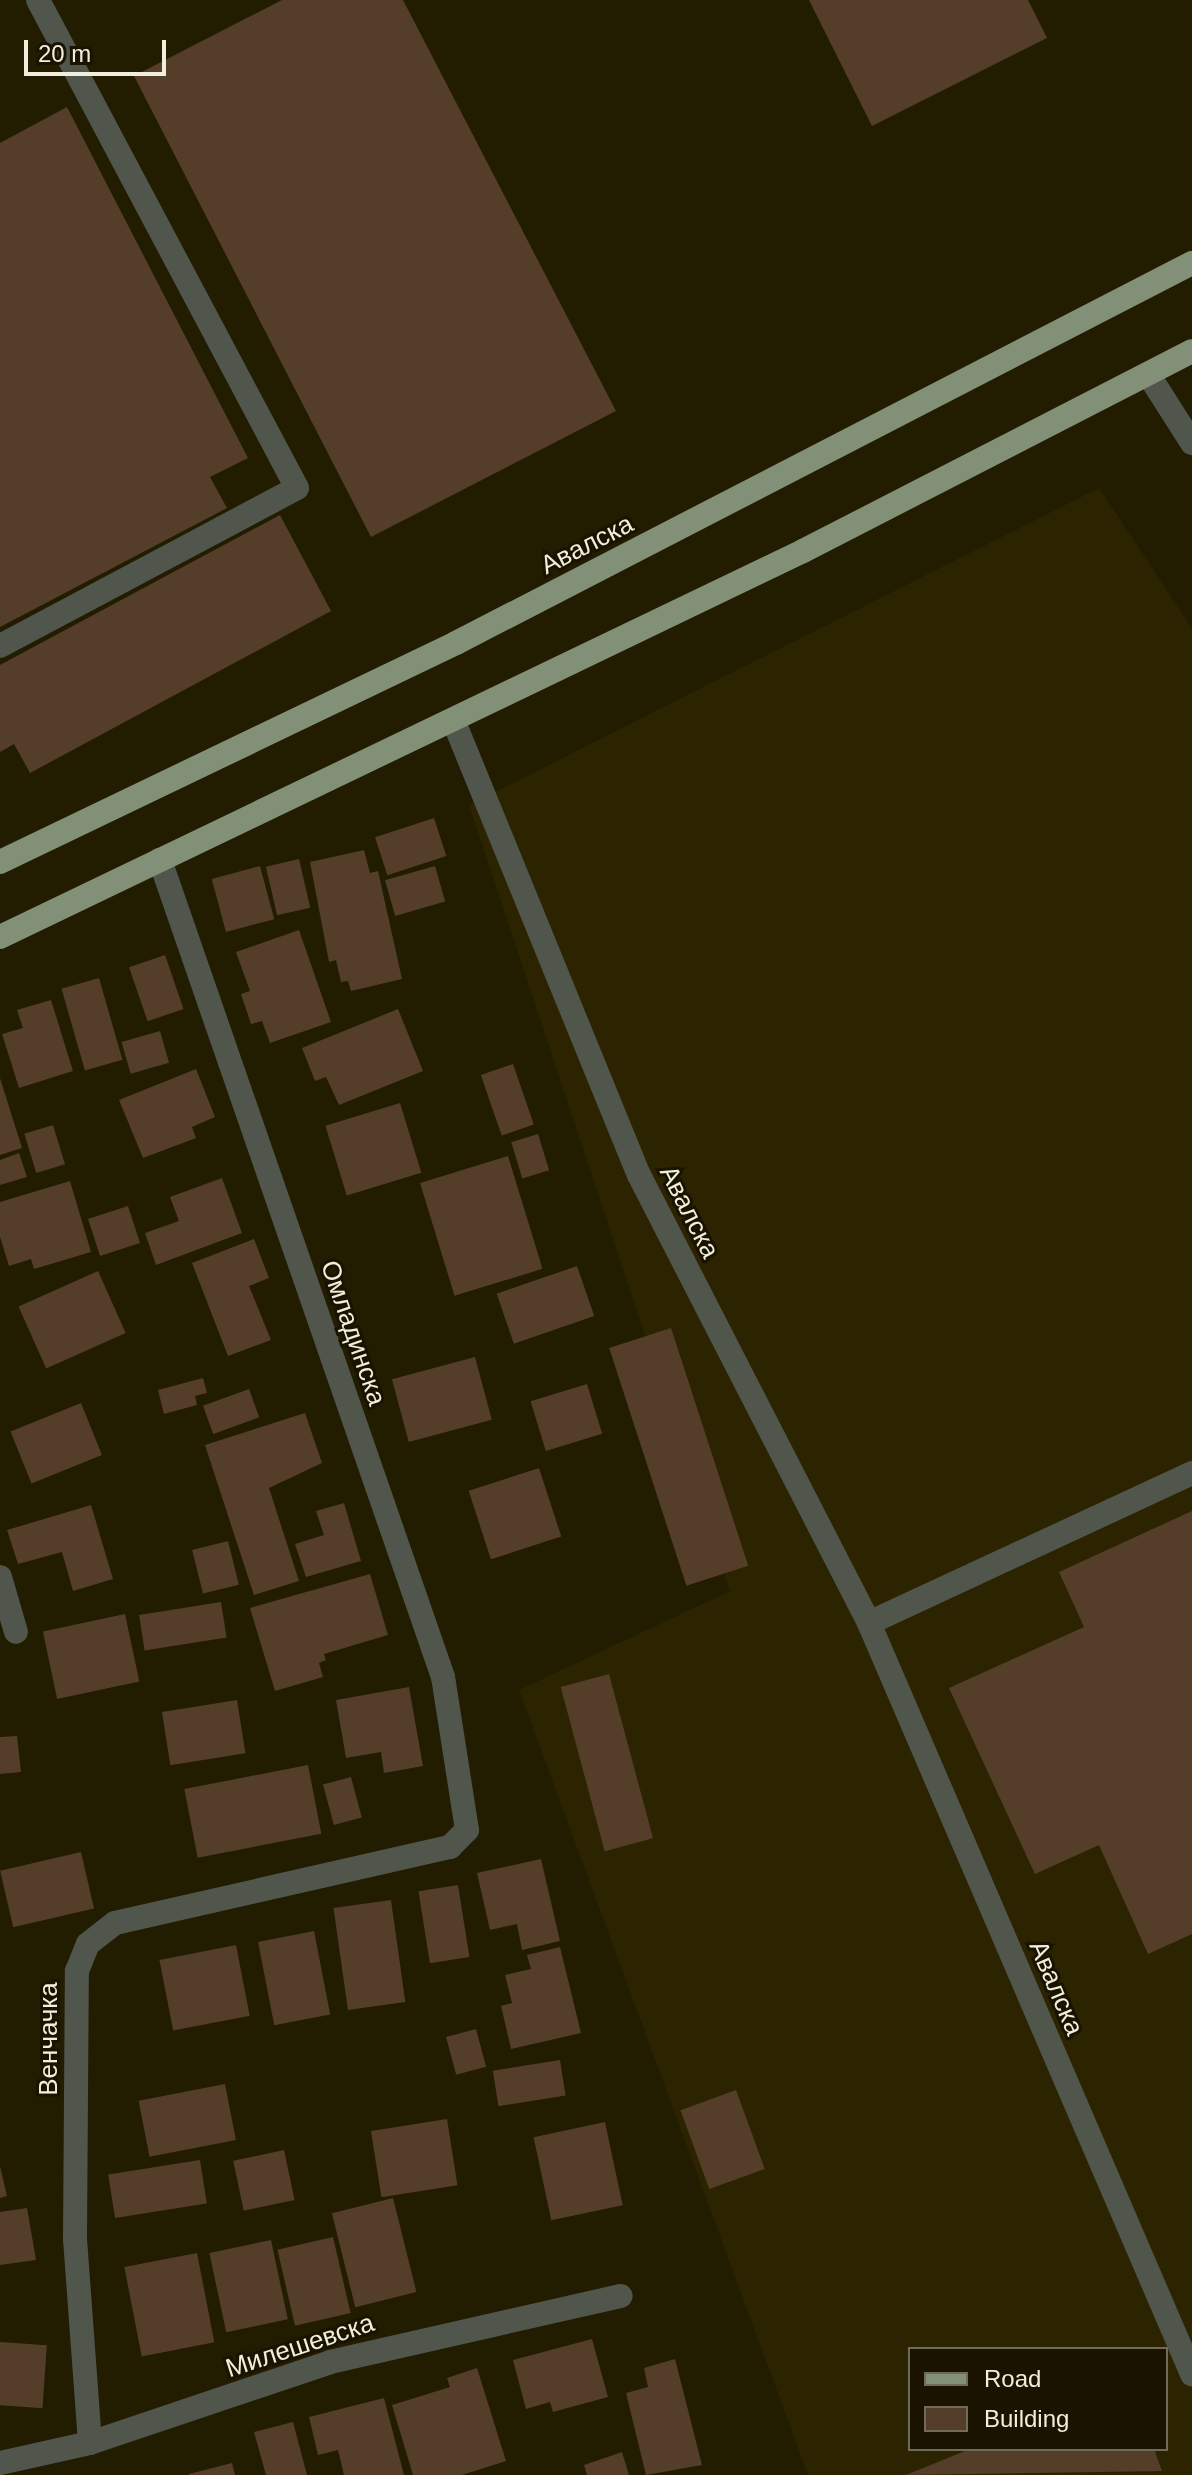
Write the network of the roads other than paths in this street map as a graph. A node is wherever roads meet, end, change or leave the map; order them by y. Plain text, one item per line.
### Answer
1 (38, 0) edge
2 (1192, 263) edge
3 (1192, 351) edge
4 (1148, 374) junction
5 (1192, 443) edge
6 (0, 646) edge
7 (454, 722) junction
8 (160, 860) junction
9 (0, 862) edge
10 (0, 937) edge
11 (1192, 1473) edge
12 (0, 1577) edge
13 (869, 1623) junction
14 (16, 1632) dead end
15 (467, 1830) joint
16 (621, 2296) dead end
17 (1192, 2374) edge
18 (90, 2443) junction
19 (0, 2463) edge

1 - 6 street
2 - 9 main road, Авалска
3 - 4 main road
4 - 5 street
4 - 7 main road
7 - 8 main road
7 - 13 street, Авалска
8 - 10 main road
8 - 15 street, Омладинска
11 - 13 street
12 - 14 street
13 - 17 street, Авалска
15 - 18 street, Венчачка
16 - 18 street, Милешевска
18 - 19 street, Милешевска

